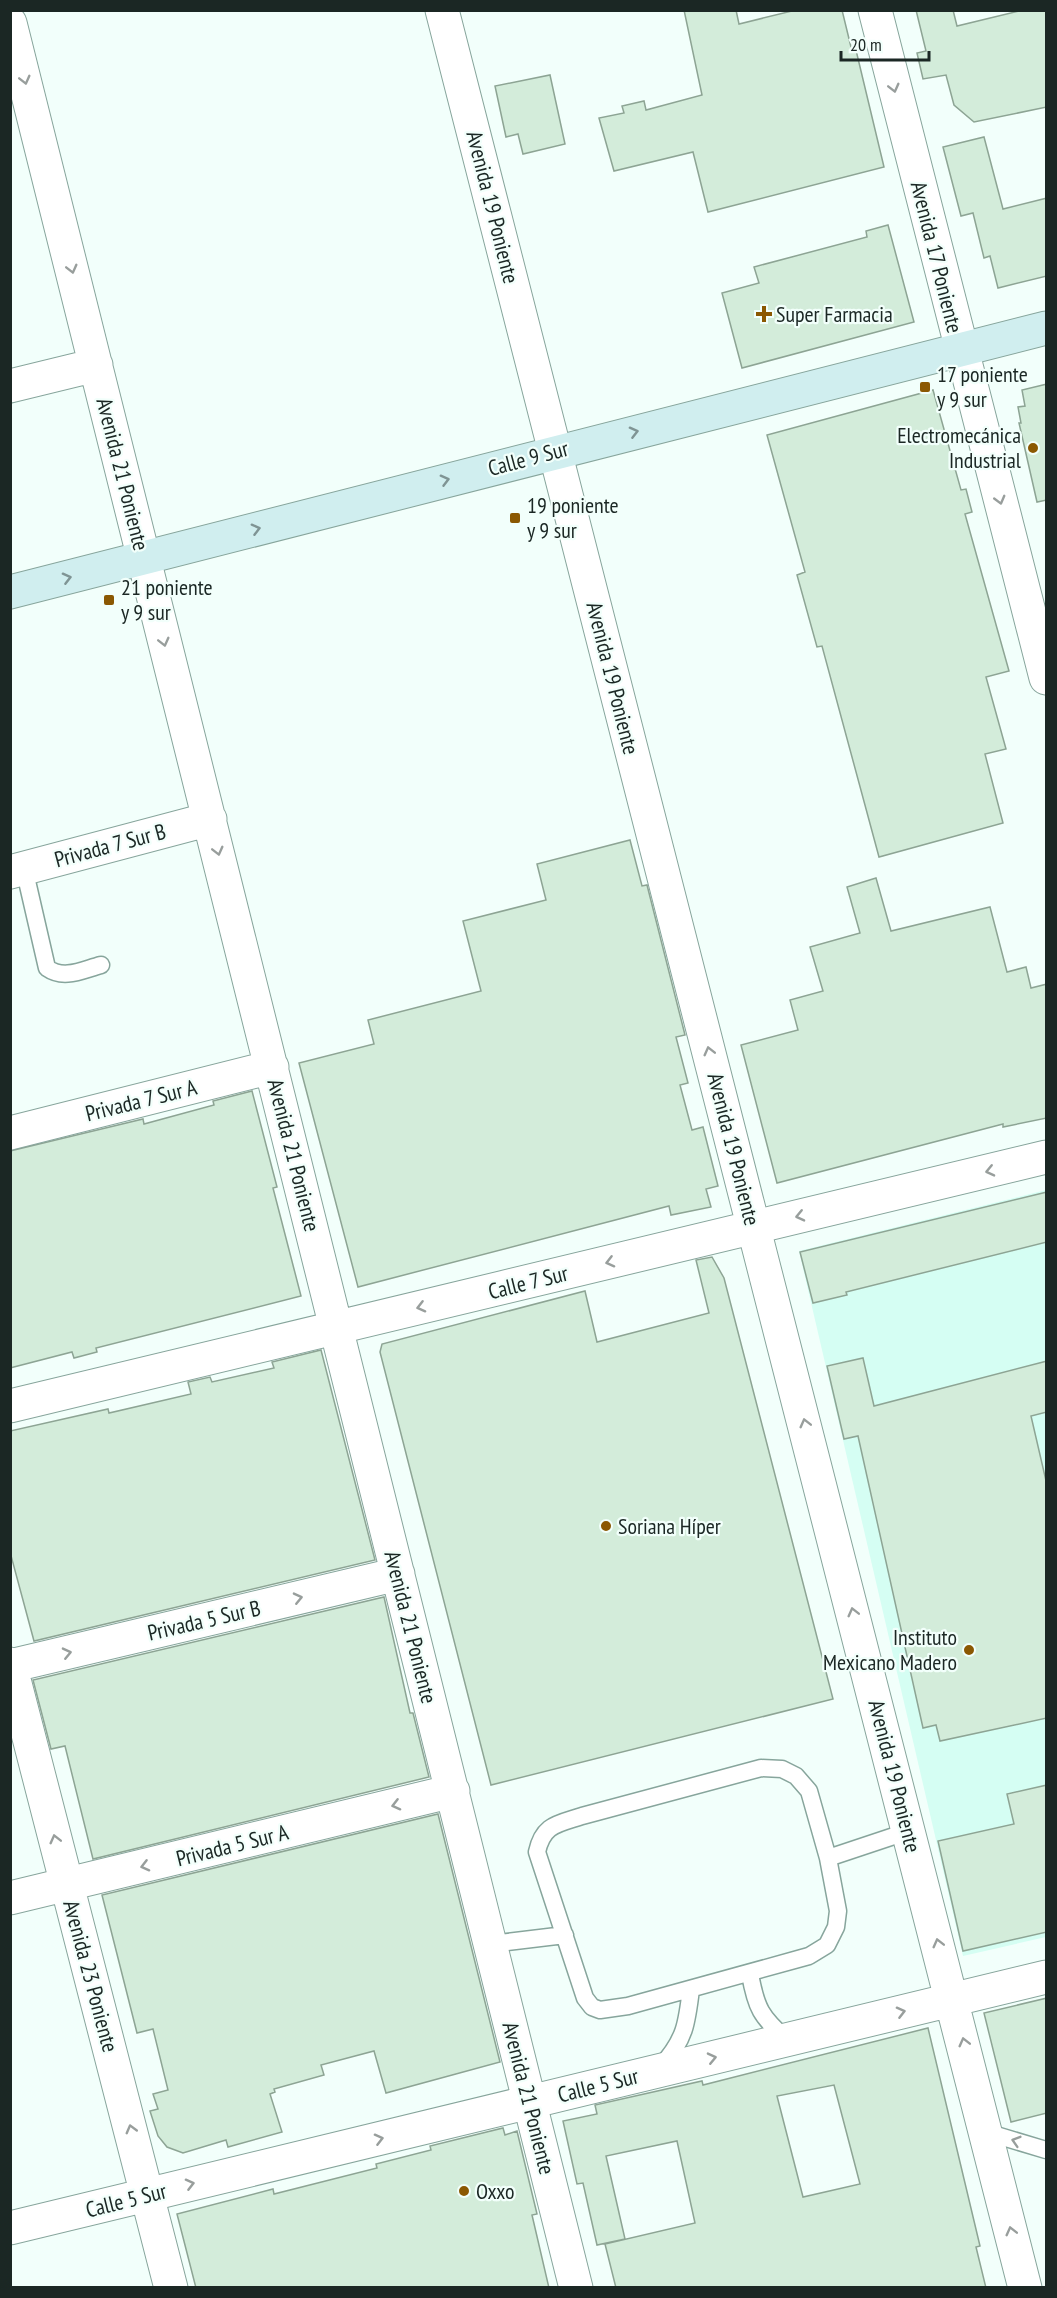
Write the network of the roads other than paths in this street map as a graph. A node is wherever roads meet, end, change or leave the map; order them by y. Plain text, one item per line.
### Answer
1 (442, 10) edge
2 (875, 10) edge
3 (10, 23) edge
4 (1047, 328) edge
5 (961, 350) junction
6 (96, 365) junction
7 (10, 386) edge
8 (555, 451) junction
9 (143, 559) junction
10 (10, 592) edge
11 (1047, 678) edge
12 (210, 819) junction
13 (17, 870) edge
14 (101, 965) dead end
15 (272, 1067) junction
16 (10, 1133) edge
17 (1047, 1157) edge
18 (754, 1227) junction
19 (337, 1328) junction
20 (10, 1406) edge
21 (398, 1574) junction
22 (11, 1666) edge
23 (453, 1791) junction
24 (909, 1831) junction
25 (828, 1858) junction
26 (67, 1884) junction
27 (10, 1898) edge
28 (565, 1935) junction
29 (491, 1944) junction
30 (750, 1974) junction
31 (1047, 1977) edge
32 (691, 1989) junction
33 (953, 2000) junction
34 (787, 2040) junction
35 (657, 2071) junction
36 (530, 2102) junction
37 (986, 2132) junction
38 (1047, 2150) edge
39 (148, 2195) junction
40 (10, 2228) edge
41 (171, 2288) edge
42 (576, 2288) edge
43 (1025, 2288) edge

1 - 8 street, Avenida 19 Poniente
2 -> 5 street, Avenida 17 Poniente
3 -> 6 street, Avenida 21 Poniente
4 - 5 street, Calle 9 Sur
8 -> 5 street, Calle 9 Sur
5 -> 11 street, Avenida 17 Poniente
6 - 7 street
6 - 9 street, Avenida 21 Poniente
9 -> 8 street, Calle 9 Sur
18 -> 8 street, Avenida 19 Poniente
10 -> 9 street, Calle 9 Sur
9 -> 12 street, Avenida 21 Poniente
12 - 13 street, Privada 7 Sur B
12 -> 15 street, Avenida 21 Poniente
13 - 14 lane
15 - 16 street, Privada 7 Sur A
15 - 19 street, Avenida 21 Poniente
17 -> 18 street, Calle 7 Sur
18 -> 19 street, Calle 7 Sur
24 -> 18 street, Avenida 19 Poniente
19 - 20 street, Calle 7 Sur
19 - 21 street, Avenida 21 Poniente
22 -> 21 street, Privada 5 Sur B
21 - 23 street, Avenida 21 Poniente
26 -> 22 street, Avenida 23 Poniente
23 -> 26 street, Privada 5 Sur A
23 - 29 street, Avenida 21 Poniente
24 - 25 lane
33 -> 24 street, Avenida 19 Poniente
25 - 28 lane
25 - 30 lane
26 - 27 street, Privada 5 Sur A
39 -> 26 street, Avenida 23 Poniente
28 - 29 lane
28 - 32 lane
29 - 36 street, Avenida 21 Poniente
30 - 32 lane
30 - 34 lane
31 - 33 street, Calle 5 Sur
32 - 35 lane
34 -> 33 street, Calle 5 Sur
37 -> 33 street, Avenida 19 Poniente
35 -> 34 street, Calle 5 Sur
35 - 36 street, Calle 5 Sur
39 -> 36 street, Calle 5 Sur
36 - 42 street, Avenida 21 Poniente
38 -> 37 lane
43 -> 37 street, Avenida 19 Poniente
39 - 40 street, Calle 5 Sur
39 - 41 street, Avenida 23 Poniente

